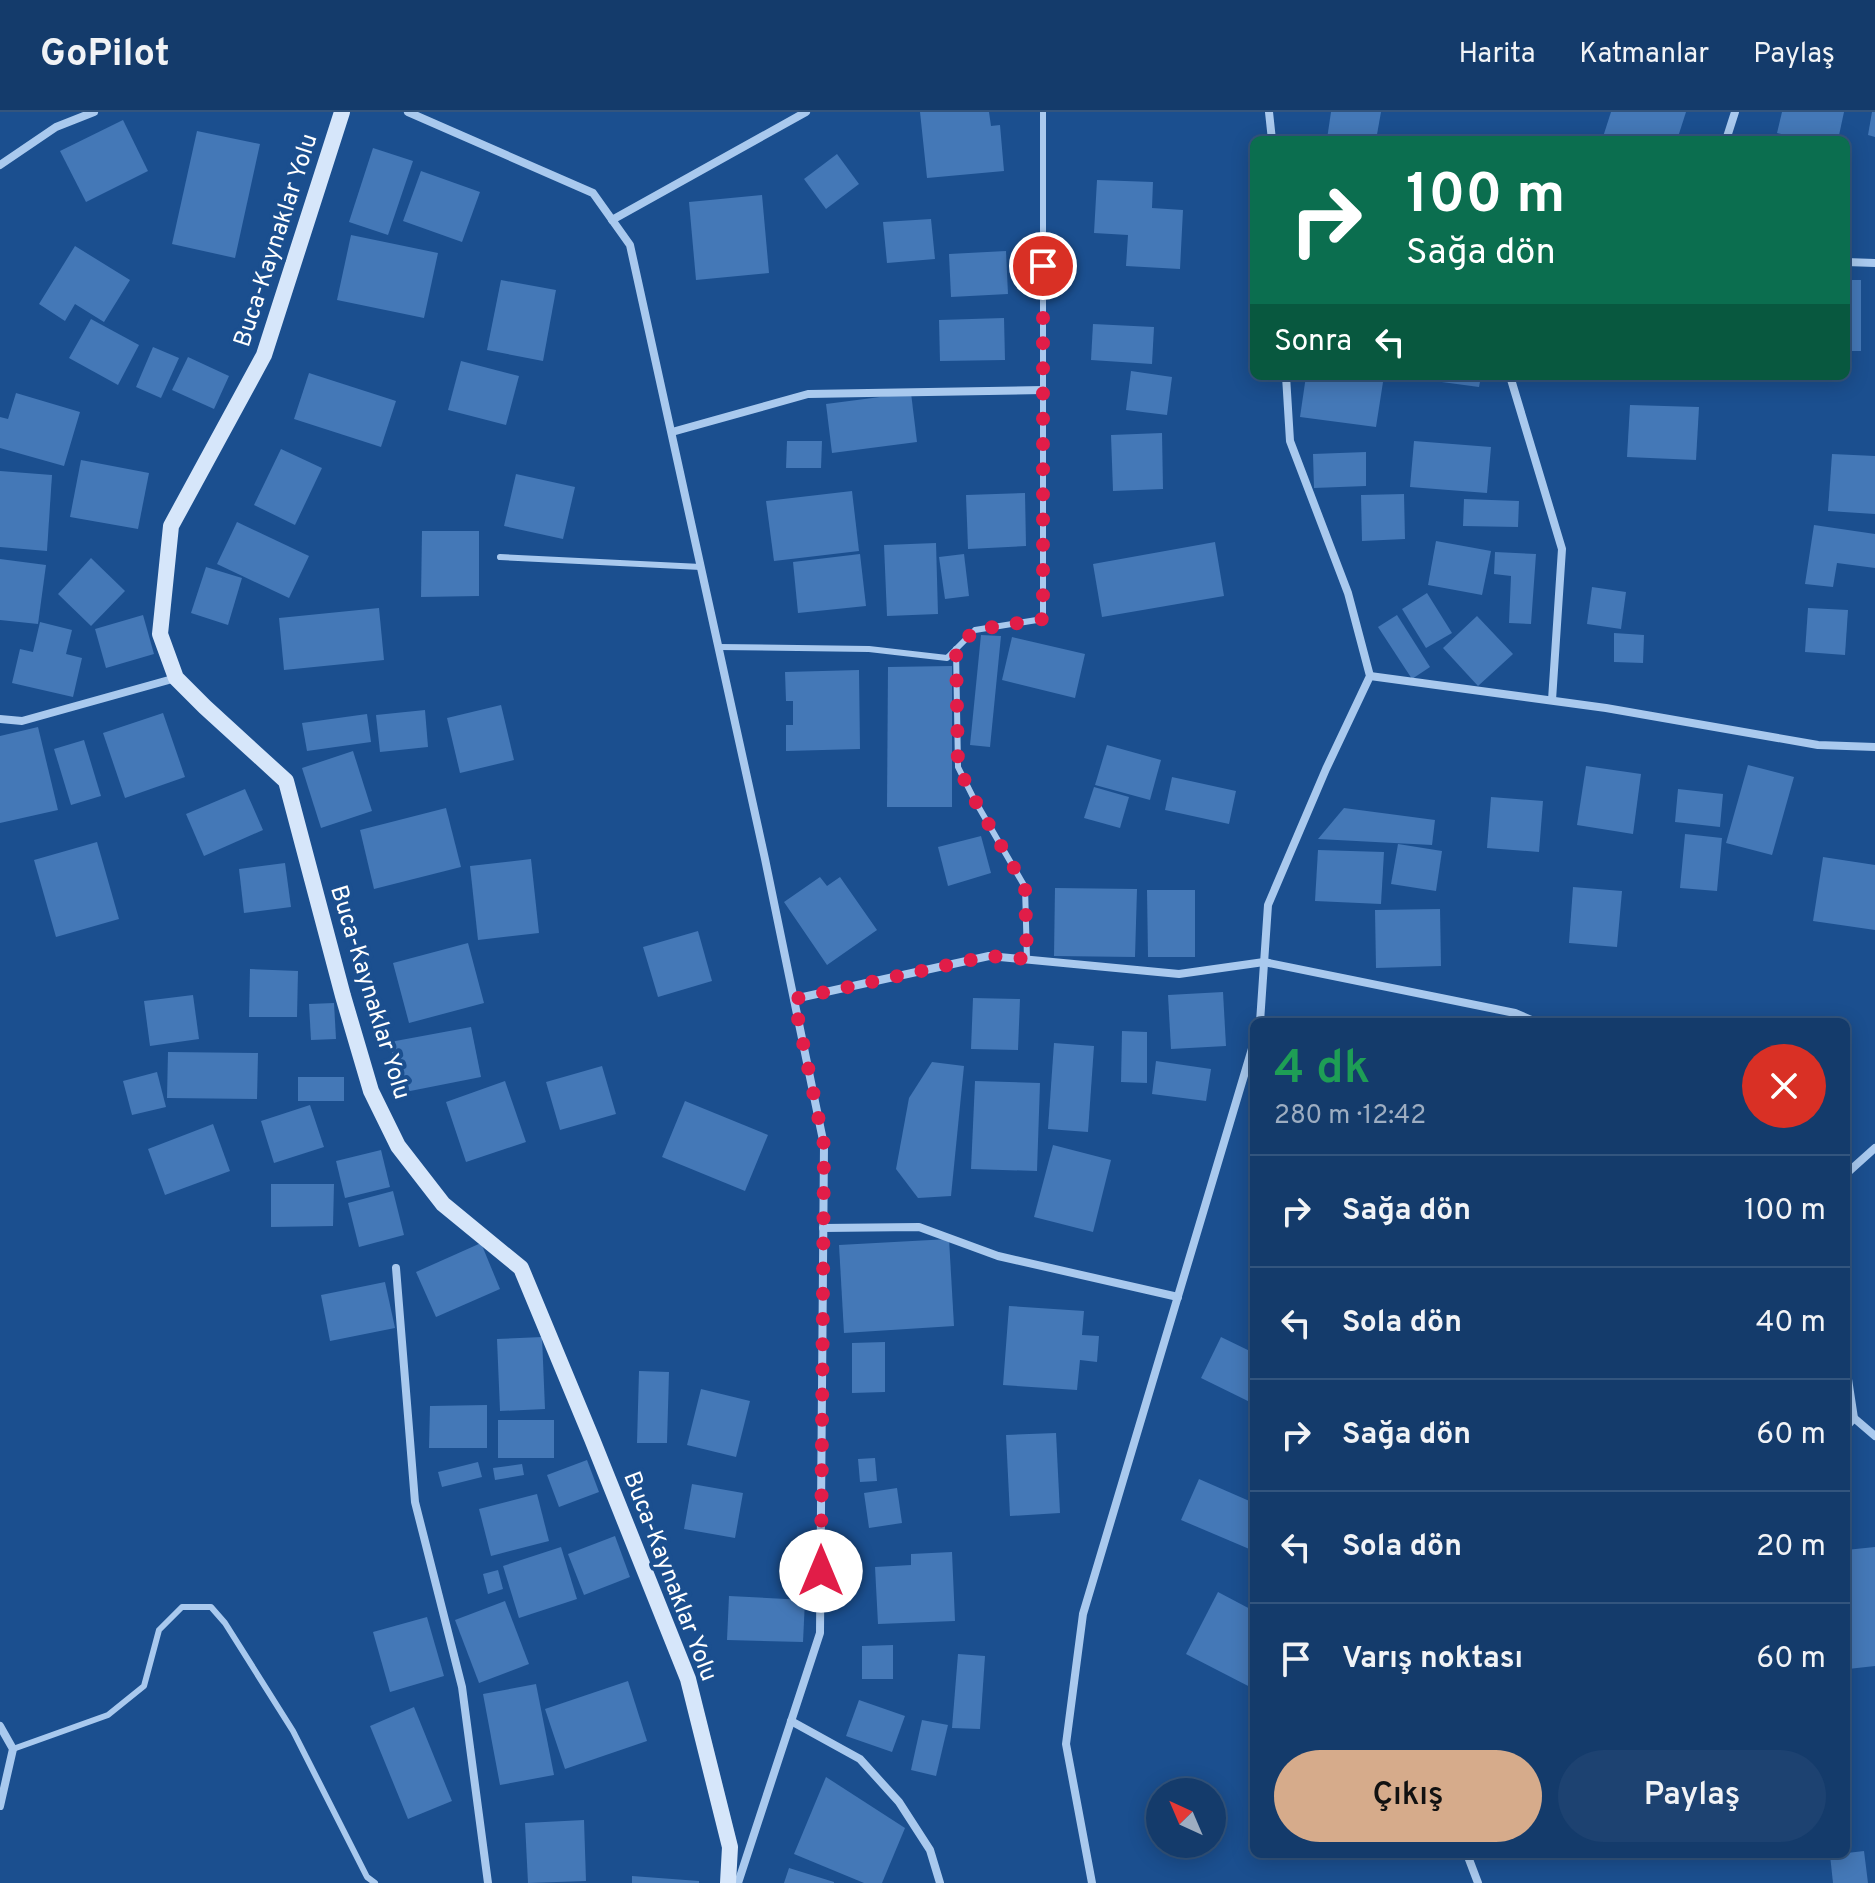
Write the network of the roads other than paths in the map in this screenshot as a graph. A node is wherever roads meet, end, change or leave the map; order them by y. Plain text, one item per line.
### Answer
1 (94, 112) edge
2 (342, 112) edge
3 (408, 112) edge
4 (806, 112) edge
5 (1043, 112) edge
6 (1269, 112) edge
7 (1735, 112) edge
8 (81, 115) edge
9 (1272, 136) edge
10 (1727, 136) edge
11 (0, 165) edge
12 (612, 220) junction
13 (1850, 262) edge
14 (1875, 263) edge
15 (1286, 380) edge
16 (1511, 380) edge
17 (1043, 390) junction
18 (672, 432) junction
19 (500, 557) dead end
20 (701, 567) junction
21 (719, 647) junction
22 (956, 649) junction
23 (1370, 676) junction
24 (176, 678) junction
25 (1552, 700) junction
26 (0, 719) edge
27 (1875, 747) edge
28 (1027, 959) junction
29 (1264, 962) junction
30 (794, 999) junction
31 (1260, 1018) edge
32 (1527, 1018) edge
33 (1250, 1055) edge
34 (1875, 1148) edge
35 (1850, 1170) edge
36 (823, 1228) junction
37 (396, 1268) dead end
38 (1178, 1297) junction
39 (1850, 1392) edge
40 (1854, 1418) junction
41 (1850, 1422) edge
42 (1875, 1436) edge
43 (791, 1721) junction
44 (0, 1726) edge
45 (13, 1749) junction
46 (0, 1806) edge
47 (1469, 1858) edge
48 (375, 1883) edge
49 (488, 1883) edge
50 (728, 1883) edge
51 (738, 1883) edge
52 (940, 1883) edge
53 (1092, 1883) edge
54 (1478, 1883) edge

1 - 8 street
2 - 24 street, Buca-Kaynaklar Yolu
3 - 12 street
4 - 12 street
5 - 17 lane
6 - 9 street
7 - 10 street
8 - 11 street
12 - 18 street
13 - 14 street
15 - 23 street
16 - 25 street
17 - 18 street
17 - 22 lane
18 - 20 street
19 - 20 lane
20 - 21 street
21 - 22 lane
21 - 30 street
22 - 28 lane
23 - 25 street
23 - 29 street
24 - 26 street
24 - 50 street, Buca-Kaynaklar Yolu
25 - 27 street
28 - 29 street
28 - 30 street
29 - 31 street
29 - 32 street
30 - 36 street
33 - 38 street
34 - 35 street
36 - 38 street
36 - 43 street
37 - 49 street
38 - 53 street
39 - 40 street
40 - 41 street
40 - 42 street
43 - 51 street
43 - 52 street
44 - 45 street
45 - 46 street
45 - 48 lane
47 - 54 street

